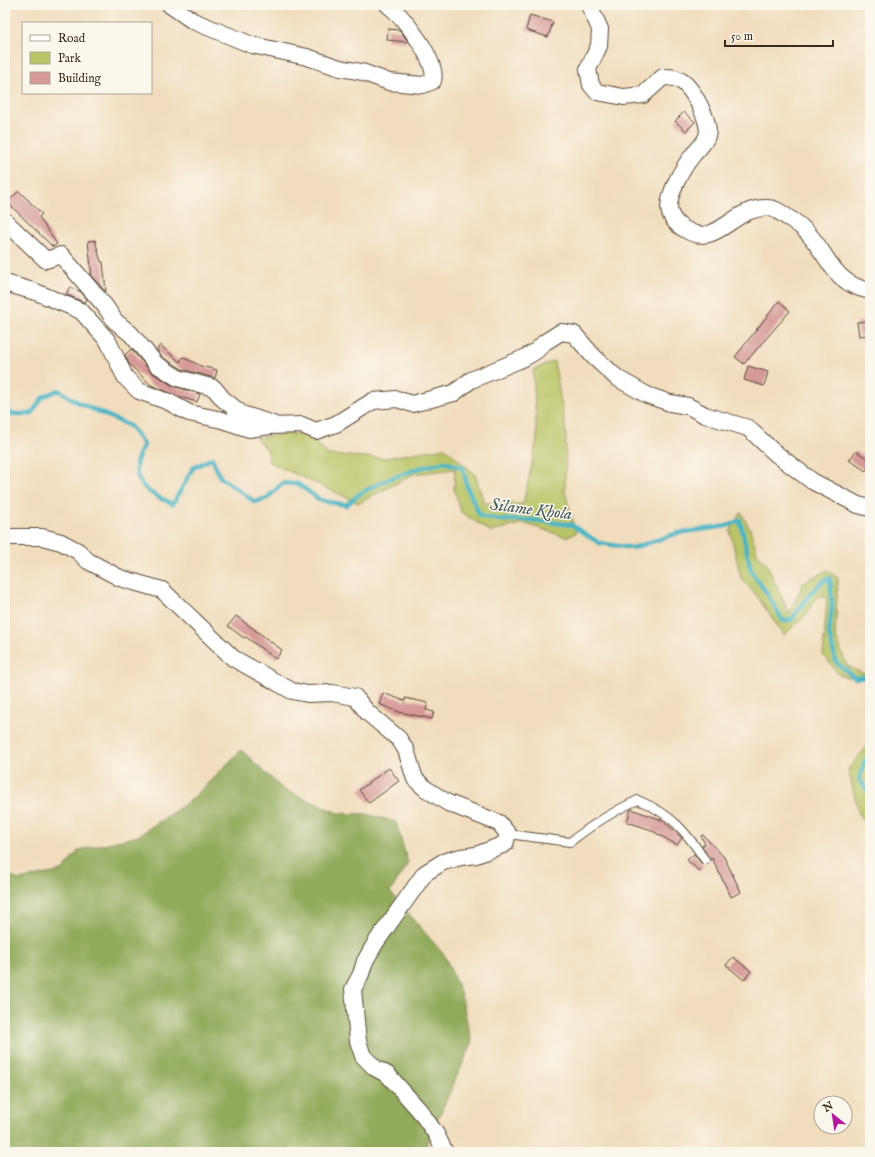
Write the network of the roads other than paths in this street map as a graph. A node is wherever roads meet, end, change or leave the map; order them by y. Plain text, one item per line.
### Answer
1 (170, 5) edge
2 (388, 5) edge
3 (589, 5) edge
4 (5, 221) edge
5 (5, 283) edge
6 (870, 291) edge
7 (277, 425) junction
8 (870, 508) edge
9 (5, 536) edge
10 (508, 834) junction
11 (705, 860) dead end
12 (445, 1152) edge

1 - 2 street
3 - 6 street
4 - 7 street
5 - 7 street
7 - 8 street
9 - 10 street
10 - 11 lane
10 - 12 street

